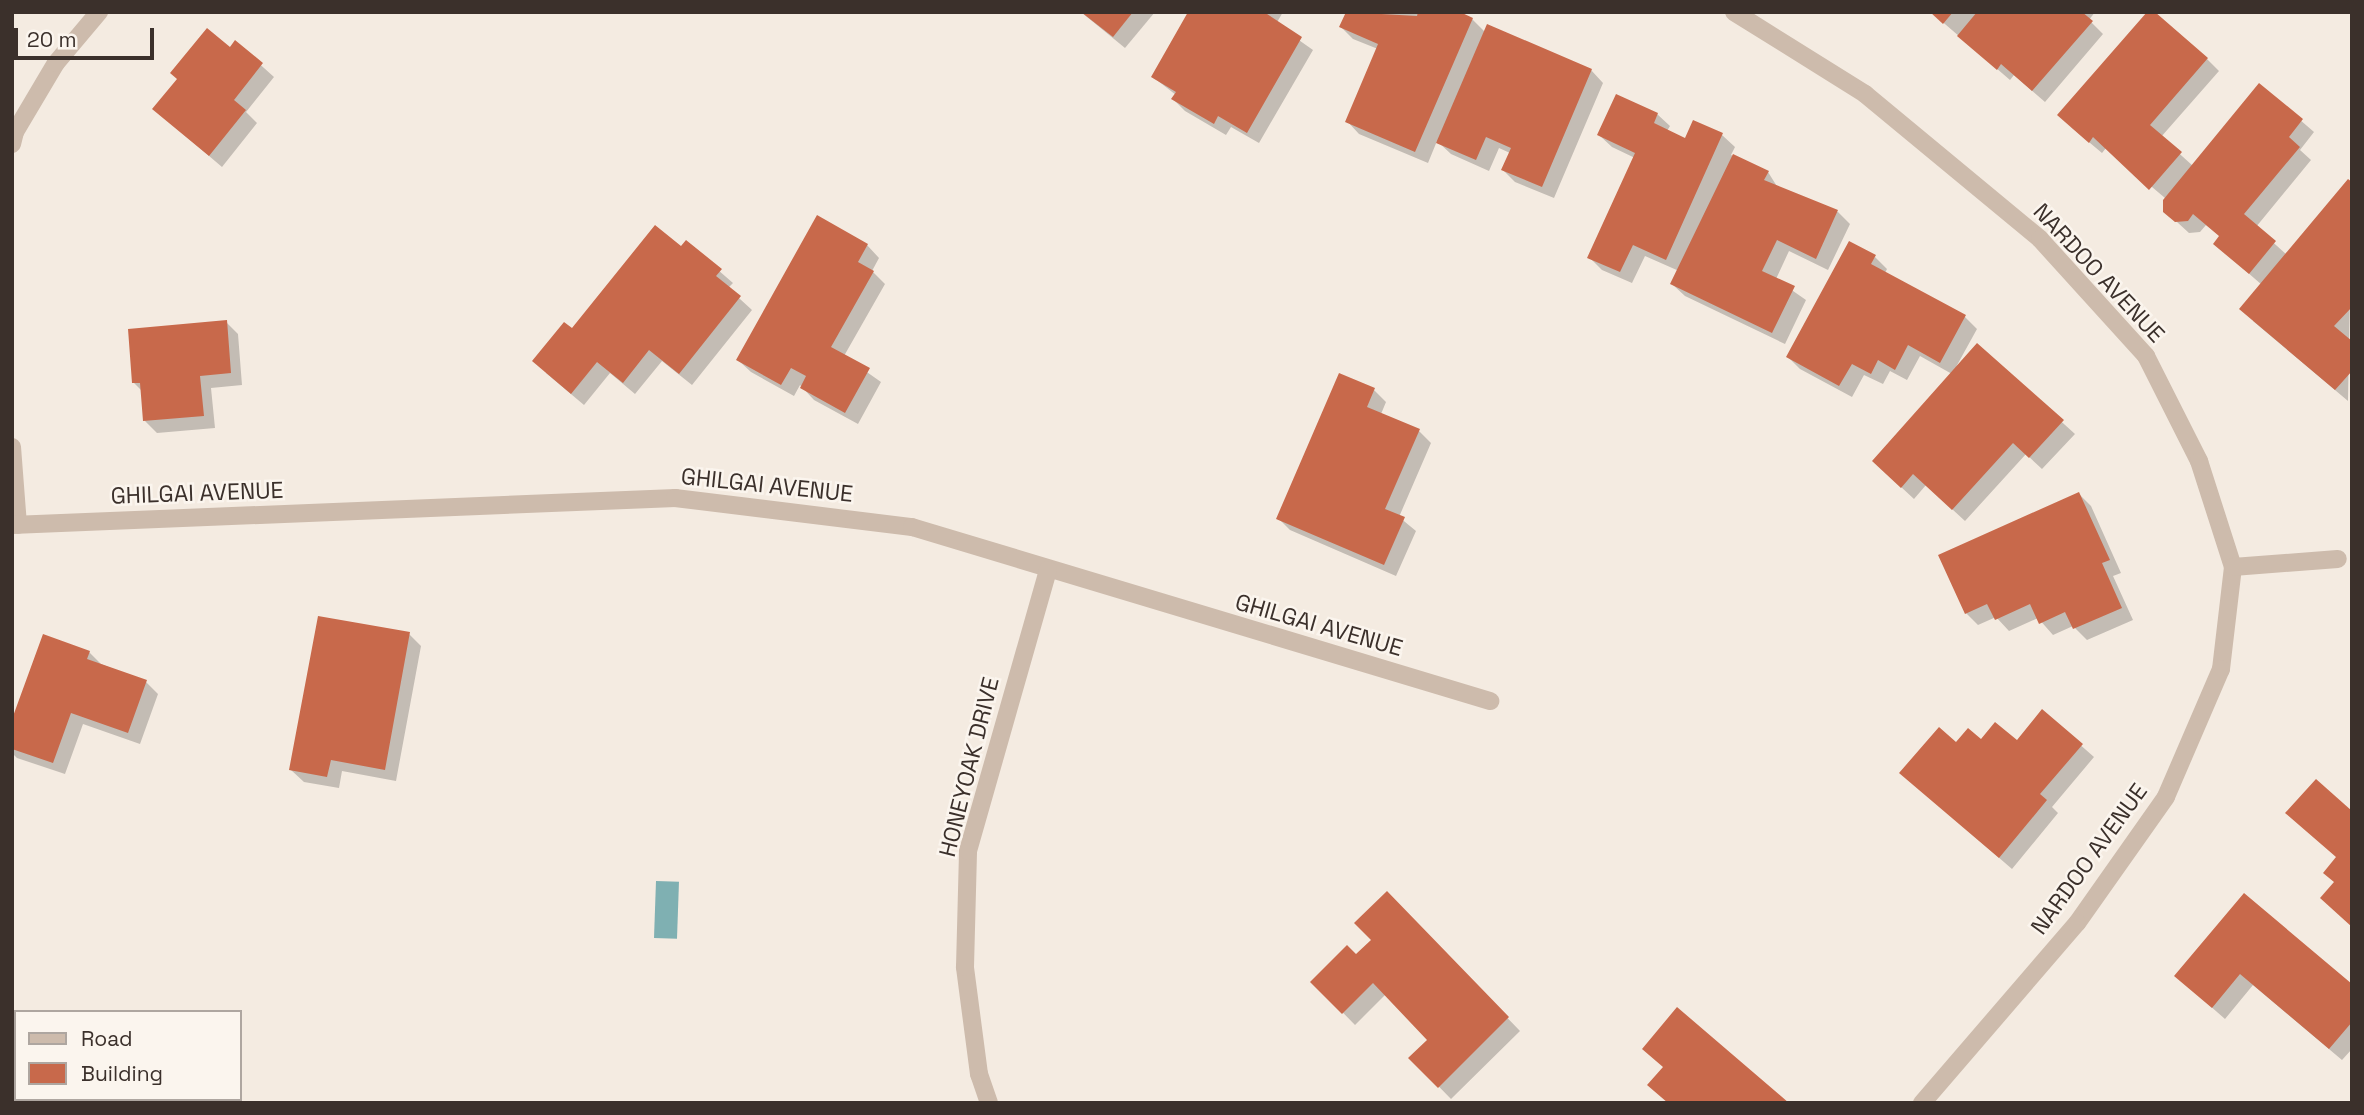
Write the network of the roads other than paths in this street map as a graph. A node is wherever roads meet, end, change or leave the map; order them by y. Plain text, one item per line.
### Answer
1 (99, 12) edge
2 (1734, 12) edge
3 (12, 144) edge
4 (12, 447) edge
5 (15, 525) edge
6 (2338, 559) dead end
7 (2232, 567) junction
8 (1048, 570) junction
9 (1490, 701) dead end
10 (989, 1103) edge
11 (1922, 1103) edge

1 - 3 street
2 - 7 street, NARDOO AVENUE
4 - 5 street
5 - 8 street, GHILGAI AVENUE
6 - 7 street
7 - 11 street, NARDOO AVENUE
8 - 9 street, GHILGAI AVENUE
8 - 10 street, HONEYOAK DRIVE

